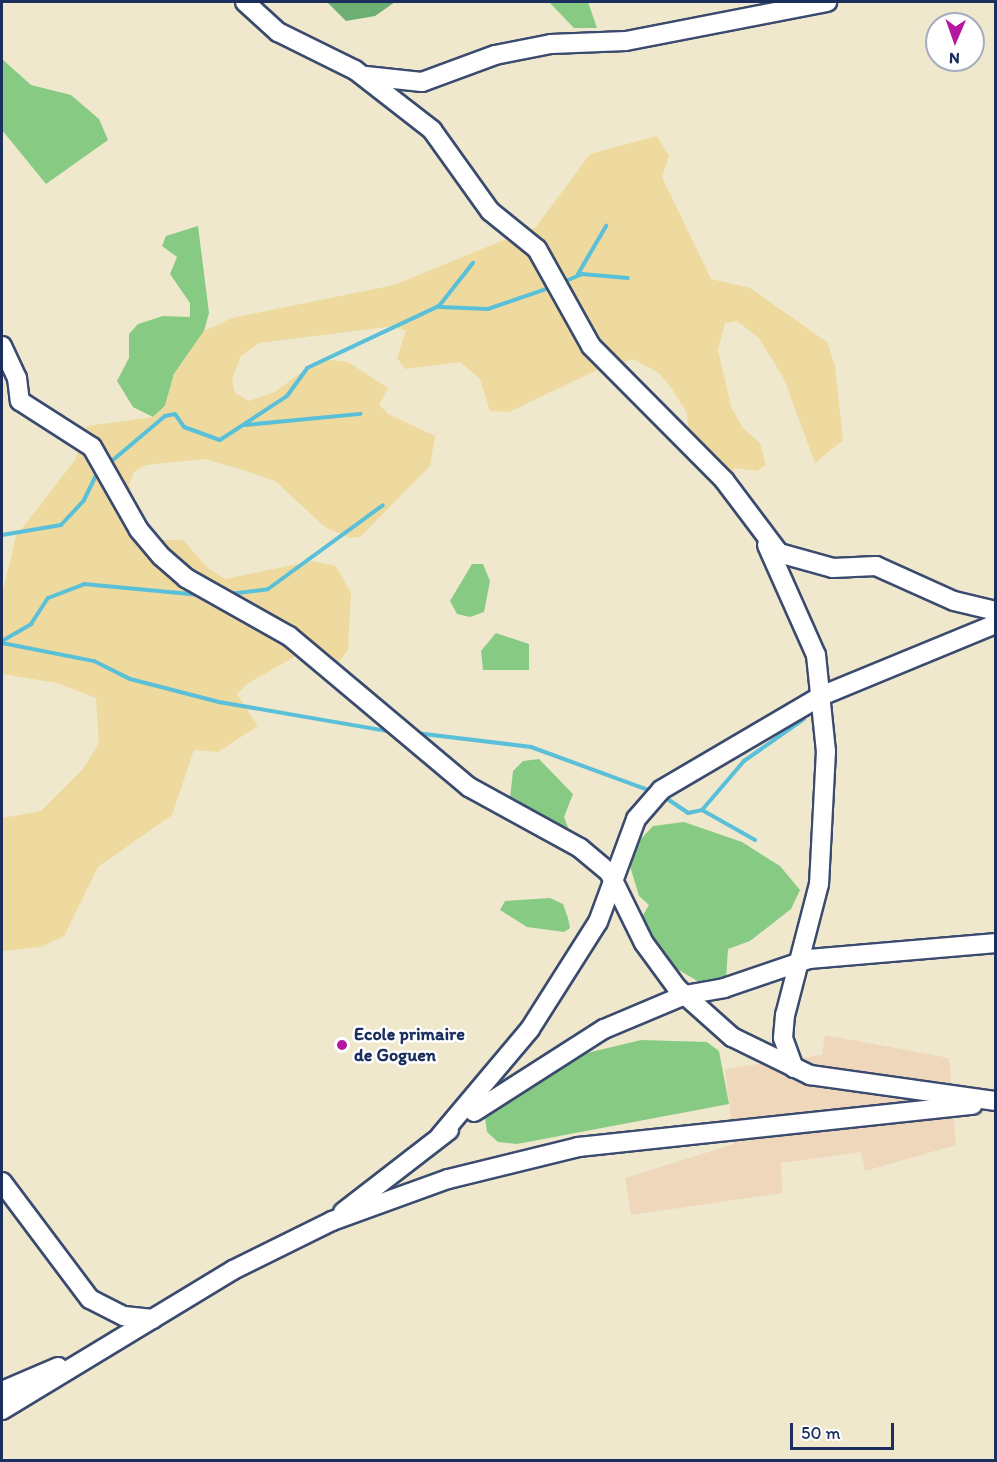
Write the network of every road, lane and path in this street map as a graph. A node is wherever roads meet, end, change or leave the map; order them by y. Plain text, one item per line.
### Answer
1 (245, 2) edge
2 (827, 2) edge
3 (363, 76) junction
4 (2, 346) edge
5 (764, 538) junction
6 (996, 611) edge
7 (996, 624) edge
8 (821, 696) junction
9 (614, 880) junction
10 (996, 943) edge
11 (799, 961) junction
12 (685, 995) junction
13 (794, 1068) junction
14 (996, 1102) edge
15 (440, 1136) junction
16 (2, 1182) edge
17 (332, 1221) junction
18 (153, 1319) junction
19 (4, 1406) edge

1 - 3 street
2 - 3 street
3 - 5 street
4 - 9 street
5 - 6 street
5 - 8 street
7 - 8 street
8 - 9 street
8 - 11 street
9 - 12 street
9 - 15 street
10 - 11 street
11 - 12 street
11 - 13 street
12 - 13 street
12 - 15 street
13 - 14 street
14 - 17 street
15 - 17 street
16 - 18 street
17 - 18 street
18 - 19 street

